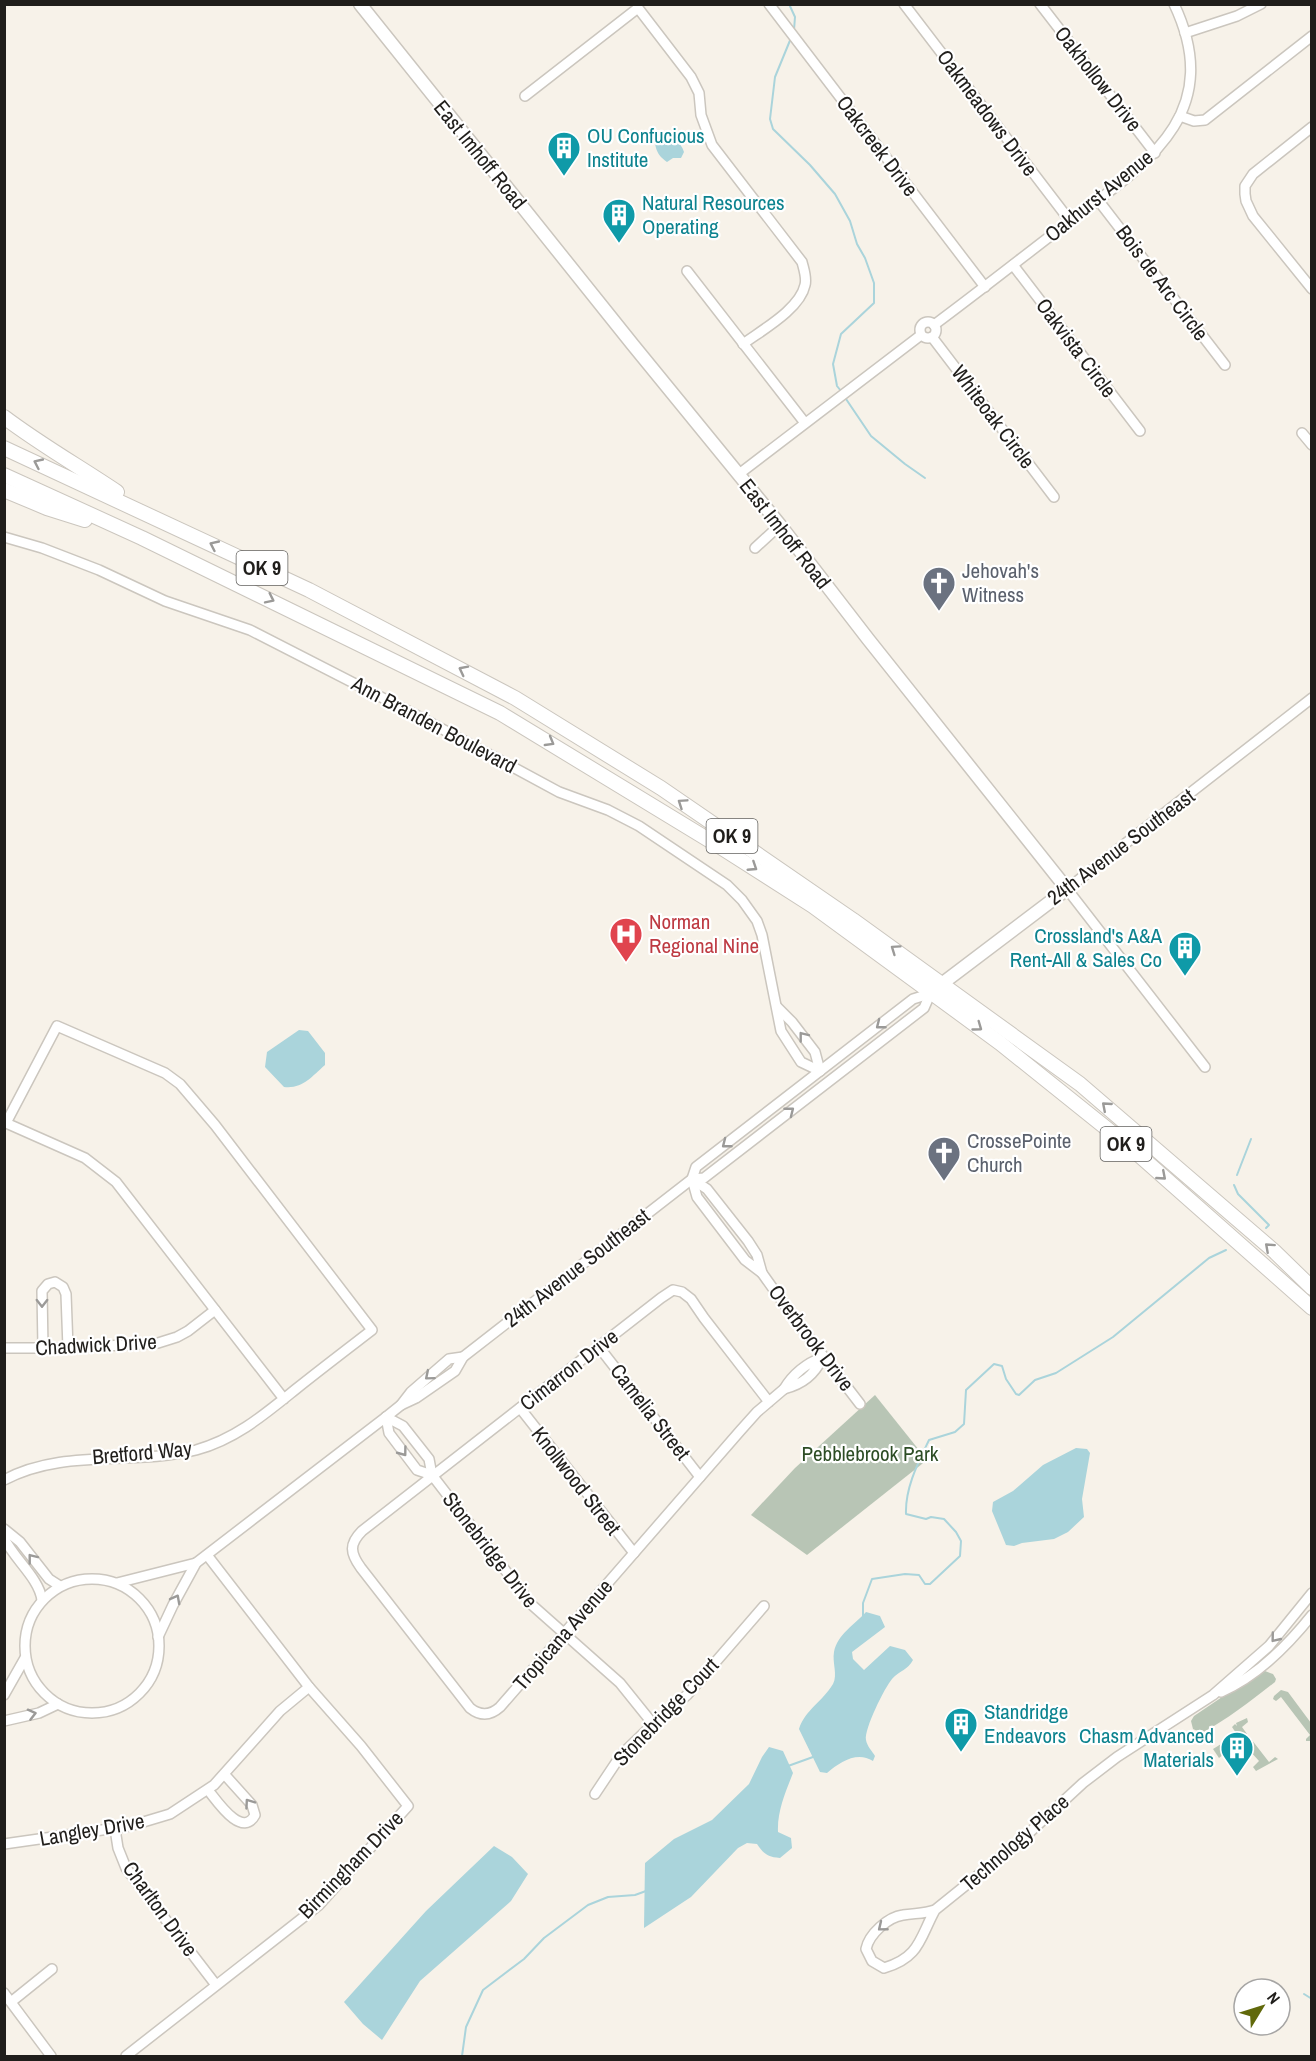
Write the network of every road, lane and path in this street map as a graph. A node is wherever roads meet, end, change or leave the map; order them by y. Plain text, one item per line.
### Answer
1 (360, 4) edge
2 (769, 4) edge
3 (904, 4) edge
4 (1041, 4) edge
5 (1174, 4) edge
6 (1261, 4) edge
7 (1185, 33) junction
8 (1311, 36) edge
9 (525, 96) dead end
10 (1180, 116) junction
11 (1311, 127) edge
12 (1155, 153) junction
13 (1098, 200) junction
14 (1070, 221) junction
15 (1013, 265) junction
16 (687, 271) dead end
17 (1310, 284) edge
18 (985, 287) junction
19 (934, 325) junction
20 (921, 335) junction
21 (932, 337) junction
22 (744, 344) junction
23 (1225, 365) dead end
24 (4, 417) edge
25 (805, 423) junction
26 (1140, 431) dead end
27 (1302, 433) dead end
28 (1311, 445) edge
29 (4, 447) edge
30 (739, 474) junction
31 (4, 475) edge
32 (4, 490) edge
33 (1054, 497) dead end
34 (149, 514) junction
35 (780, 525) junction
36 (4, 537) edge
37 (142, 538) junction
38 (755, 548) dead end
39 (1311, 698) edge
40 (1067, 889) junction
41 (934, 990) junction
42 (777, 1007) junction
43 (1205, 1067) dead end
44 (820, 1071) junction
45 (5, 1125) edge
46 (692, 1179) junction
47 (1311, 1288) edge
48 (1311, 1308) edge
49 (215, 1310) junction
50 (599, 1347) junction
51 (4, 1348) edge
52 (43, 1348) junction
53 (68, 1348) junction
54 (823, 1357) junction
55 (284, 1399) junction
56 (769, 1402) junction
57 (860, 1404) dead end
58 (520, 1408) junction
59 (386, 1417) junction
60 (432, 1475) junction
61 (700, 1477) junction
62 (4, 1480) edge
63 (4, 1529) edge
64 (4, 1538) edge
65 (351, 1547) joint
66 (633, 1553) junction
67 (207, 1555) junction
68 (196, 1563) junction
69 (117, 1583) junction
70 (60, 1586) junction
71 (1311, 1593) edge
72 (42, 1600) junction
73 (764, 1606) dead end
74 (1311, 1615) edge
75 (563, 1633) junction
76 (158, 1637) junction
77 (25, 1658) junction
78 (309, 1687) junction
79 (4, 1695) edge
80 (1213, 1695) junction
81 (58, 1704) junction
82 (4, 1721) edge
83 (653, 1724) junction
84 (225, 1775) junction
85 (208, 1790) junction
86 (595, 1794) dead end
87 (115, 1829) junction
88 (4, 1844) edge
89 (935, 1910) junction
90 (52, 1969) dead end
91 (216, 1985) junction
92 (4, 1993) edge
93 (11, 2002) junction
94 (51, 2056) edge
95 (126, 2056) edge

1 - 30 main road, East Imhoff Road
2 - 18 street, Oakcreek Drive
3 - 14 street, Oakmeadows Drive
4 - 12 street, Oakhollow Drive
5 - 7 street, Oakhurst Avenue
6 - 7 street
7 - 10 street, Oakhurst Avenue
8 - 10 street
9 - 22 street
10 - 12 street, Oakhurst Avenue
11 - 17 street
12 - 13 street, Oakhurst Avenue
13 - 14 street, Oakhurst Avenue
13 - 23 street, Bois de Arc Circle
14 - 15 street, Oakhurst Avenue
15 - 18 street, Oakhurst Avenue
15 - 26 street, Oakvista Circle
16 - 22 street
18 - 19 street, Oakhurst Avenue
19 - 20 street
19 - 21 street
20 - 21 street
20 - 25 street
21 - 33 street, Whiteoak Circle
22 - 25 street
24 - 34 highway
25 - 30 street
27 - 28 street
34 -> 29 highway, OK 9
30 - 35 main road, East Imhoff Road
31 - 37 highway, OK 9
32 - 37 highway
41 -> 34 highway, OK 9
35 - 38 street
35 - 40 main road, East Imhoff Road
36 - 42 street, Ann Branden Boulevard
37 -> 41 highway, OK 9
39 - 40 street, 24th Avenue Southeast
40 - 41 main road, 24th Avenue Southeast
40 - 43 street, East Imhoff Road
41 -> 44 street, 24th Avenue Southeast
46 -> 41 street, 24th Avenue Southeast
47 -> 41 highway, OK 9
41 -> 48 highway, OK 9
44 -> 42 street, Ann Branden Boulevard
42 - 44 street, Ann Branden Boulevard
44 -> 46 street, 24th Avenue Southeast
45 - 49 street
45 - 55 street, Bretford Way
46 - 54 street, Overbrook Drive
46 - 59 street, 24th Avenue Southeast
49 - 53 street, Chadwick Drive
49 - 55 street
50 - 56 street, Cimarron Drive
50 - 58 street, Cimarron Drive
50 - 61 street, Camelia Street
51 - 52 street, Chadwick Drive
52 - 53 street, Chadwick Drive
53 -> 52 street
54 - 56 street, Tropicana Avenue
54 - 57 street, Overbrook Drive
55 - 62 street, Bretford Way
56 - 61 street, Tropicana Avenue
58 - 60 street, Cimarron Drive
58 - 66 street, Knollwood Street
59 - 60 street, Stonebridge Drive
59 -> 60 street, Stonebridge Drive
59 - 67 street, 24th Avenue Southeast
60 - 65 street, Cimarron Drive
60 - 75 street, Stonebridge Drive
61 - 66 street, Tropicana Avenue
70 -> 63 street
64 - 72 street
65 - 75 street, Tropicana Avenue
66 - 75 street, Tropicana Avenue
67 - 68 street, 24th Avenue Southeast
67 - 78 street, Birmingham Drive
68 - 69 street, 24th Avenue Southeast
76 -> 68 street, 24th Avenue Southeast
69 - 70 street, 24th Avenue Southeast
69 - 76 street, 24th Avenue Southeast
70 - 72 street, 24th Avenue Southeast
71 -> 80 street, Technology Place
72 - 77 street, 24th Avenue Southeast
73 - 83 street, Stonebridge Court
74 - 80 street, Technology Place
75 - 83 street, Stonebridge Drive
76 - 81 street, 24th Avenue Southeast
77 - 79 street, 24th Avenue Southeast
77 - 81 street, 24th Avenue Southeast
78 - 84 street, Langley Drive
78 - 91 street, Birmingham Drive
80 - 89 street, Technology Place
82 -> 81 street
83 - 86 street, Stonebridge Court
84 - 85 street, Langley Drive
85 -> 84 street
85 - 87 street, Langley Drive
87 - 88 street, Langley Drive
87 - 91 street, Charlton Drive
89 -> 89 street, Technology Place
90 - 93 street
91 - 95 street, Birmingham Drive
92 - 93 street
93 - 94 street

